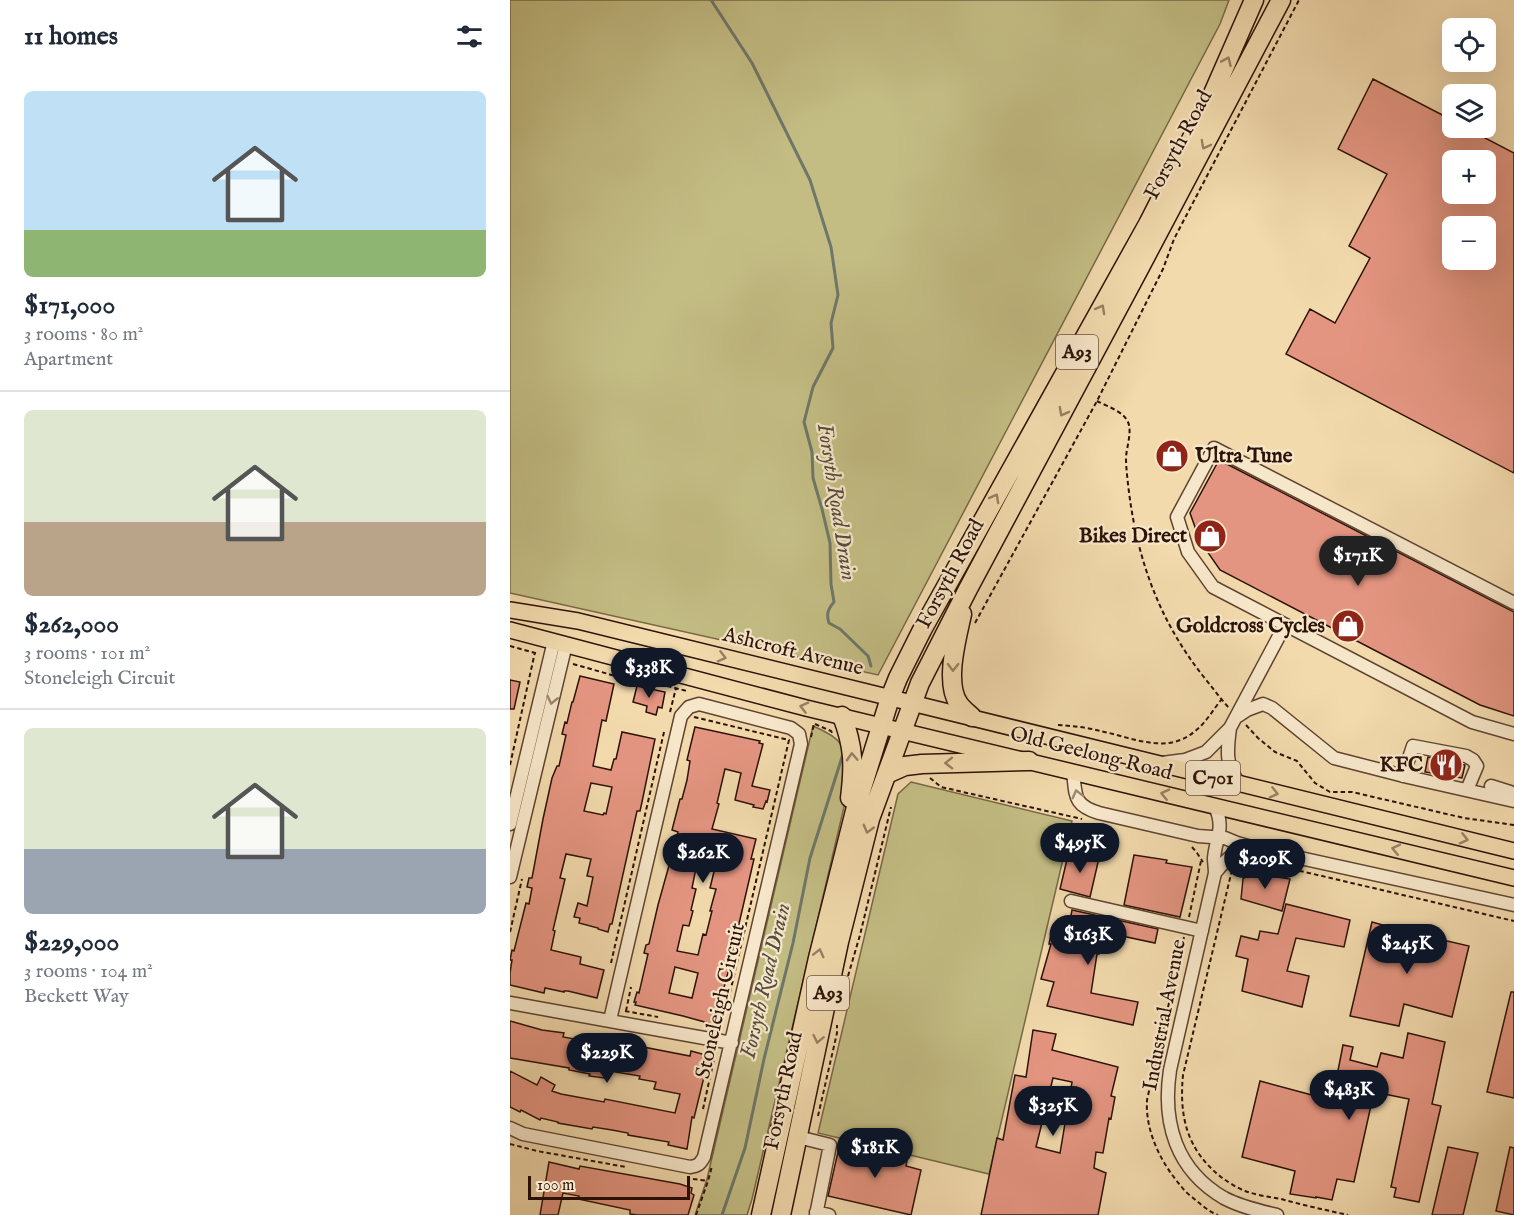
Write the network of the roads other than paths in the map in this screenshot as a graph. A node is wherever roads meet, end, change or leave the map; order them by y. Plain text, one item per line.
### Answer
1 (1254, 0) edge
2 (1281, 0) edge
3 (968, 589) junction
4 (1514, 603) edge
5 (510, 610) edge
6 (540, 614) junction
7 (1285, 625) junction
8 (510, 630) edge
9 (560, 642) junction
10 (556, 659) junction
11 (890, 698) junction
12 (912, 704) junction
13 (843, 716) junction
14 (1238, 716) junction
15 (972, 717) junction
16 (881, 725) junction
17 (1230, 729) junction
18 (902, 731) junction
19 (1514, 734) edge
20 (1029, 761) junction
21 (1155, 763) junction
22 (1073, 772) junction
23 (887, 774) junction
24 (1406, 777) junction
25 (1240, 784) junction
26 (1491, 786) dead end
27 (1467, 790) junction
28 (1514, 793) edge
29 (1514, 801) edge
30 (1215, 806) junction
31 (510, 824) edge
32 (1219, 837) junction
33 (1259, 849) junction
34 (1514, 851) edge
35 (844, 857) junction
36 (1215, 873) junction
37 (510, 877) edge
38 (1514, 878) edge
39 (1071, 901) dead end
40 (1514, 905) edge
41 (1202, 931) junction
42 (510, 1003) edge
43 (611, 1015) junction
44 (732, 1043) junction
45 (510, 1128) edge
46 (798, 1137) junction
47 (820, 1214) edge
48 (761, 1215) edge
49 (781, 1215) edge
50 (1277, 1215) edge

11 -> 1 highway, Forsyth Road / A93
2 -> 3 highway, Forsyth Road / A93
3 - 12 highway, Forsyth Road / A93
3 -> 15 highway
4 - 7 street
5 - 6 main road, Ashcroft Avenue
6 - 9 main road
6 -> 11 main road, Ashcroft Avenue
7 - 14 street
7 - 19 street
8 - 9 main road
9 - 10 street
13 -> 9 main road
10 - 31 street
10 -> 37 street
11 - 12 main road, C701
11 - 16 highway, Forsyth Road / A93
12 - 15 main road, Old Geelong Road / C701
12 - 18 highway, Forsyth Road / A93
13 - 16 main road
35 -> 13 highway
14 - 17 street
14 - 24 street
15 - 21 main road, Old Geelong Road / C701
16 - 18 main road, C701
16 - 35 highway, Forsyth Road / A93
17 - 21 street
17 - 25 street
18 - 20 main road, Old Geelong Road / C701
18 - 23 highway, Forsyth Road / A93
20 - 22 main road, Old Geelong Road / C701
20 -> 23 highway
21 - 25 main road, Old Geelong Road / C701
30 -> 22 main road, Old Geelong Road / C701
32 -> 22 street
23 -> 46 highway, Forsyth Road / A93
24 - 27 street
24 - 27 street
25 -> 34 main road, Old Geelong Road / C701
26 - 28 street
27 - 29 street
30 - 32 street, Industrial Avenue
38 -> 30 main road, Old Geelong Road / C701
32 - 33 street
32 - 36 street, Industrial Avenue
33 - 36 street
33 - 40 street
48 -> 35 highway, Forsyth Road / A93
36 - 41 street, Industrial Avenue
39 - 41 street
41 - 50 street, Industrial Avenue
42 - 43 street
43 - 44 street
43 - 44 street, Stoneleigh Circuit
44 - 45 street, Stoneleigh Circuit
46 - 47 street
46 - 49 highway, Forsyth Road / A93

